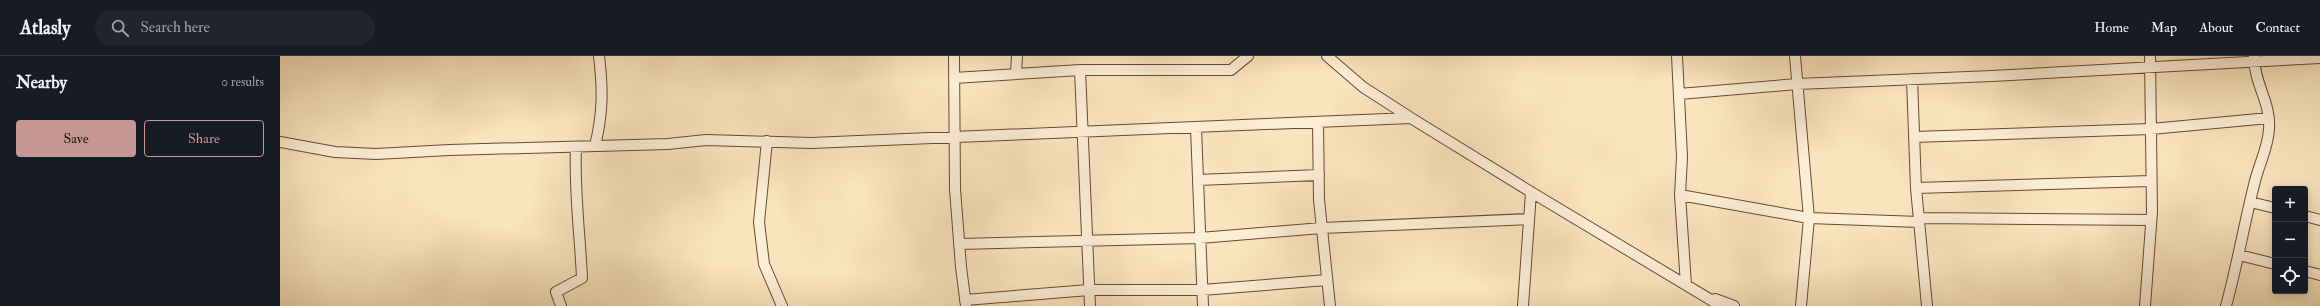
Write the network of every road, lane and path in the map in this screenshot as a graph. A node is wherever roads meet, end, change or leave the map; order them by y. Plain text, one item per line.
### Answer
1 (599, 56) edge
2 (954, 56) edge
3 (1016, 56) edge
4 (1248, 56) edge
5 (1327, 56) edge
6 (1677, 56) edge
7 (1795, 56) edge
8 (2150, 56) edge
9 (2320, 58) edge
10 (2254, 59) edge
11 (2151, 67) junction
12 (1080, 70) junction
13 (1016, 74) junction
14 (954, 78) junction
15 (1912, 79) junction
16 (1797, 84) junction
17 (1680, 94) junction
18 (1411, 118) junction
19 (2269, 118) junction
20 (1318, 122) junction
21 (1196, 128) junction
22 (2151, 129) junction
23 (1081, 131) junction
24 (954, 136) junction
25 (1914, 137) junction
26 (767, 141) junction
27 (280, 142) edge
28 (576, 146) junction
29 (595, 146) junction
30 (1319, 176) junction
31 (1198, 180) junction
32 (2151, 181) junction
33 (1916, 188) junction
34 (1530, 192) junction
35 (1680, 194) junction
36 (2250, 202) junction
37 (2272, 207) edge
38 (2308, 217) edge
39 (1809, 218) junction
40 (1529, 219) junction
41 (1919, 220) junction
42 (2151, 220) junction
43 (2320, 220) edge
44 (1322, 228) junction
45 (1200, 238) junction
46 (1087, 240) junction
47 (959, 244) junction
48 (2239, 255) junction
49 (2272, 263) edge
50 (2308, 272) edge
51 (2320, 275) edge
52 (1327, 280) junction
53 (1686, 285) junction
54 (1090, 290) junction
55 (1202, 290) junction
56 (1702, 294) junction
57 (966, 303) edge
58 (561, 306) edge
59 (782, 306) edge
60 (1090, 306) edge
61 (1203, 306) edge
62 (1330, 306) edge
63 (1526, 306) edge
64 (1721, 306) edge
65 (1734, 306) edge
66 (1801, 306) edge
67 (1927, 306) edge
68 (2145, 306) edge
69 (2226, 306) edge

1 - 29 street
2 - 14 street
3 - 13 street
4 - 12 street
5 - 18 street
6 - 17 street
7 - 16 street
8 - 11 street
9 - 10 street
10 - 11 street
10 - 19 street
11 - 15 street
11 - 22 street
12 - 13 street
12 - 23 street
13 - 14 street
14 - 24 street
15 - 16 street
15 - 25 street
16 - 17 street
16 - 39 street
17 - 35 street
18 - 20 street
18 - 34 street
19 - 22 street
19 - 36 street
20 - 21 street
20 - 30 street
21 - 23 street
21 - 31 street
22 - 25 street
22 - 32 street
23 - 24 street
23 - 46 street
24 - 26 street
24 - 47 street
25 - 33 street
26 - 29 street
26 - 59 street
27 - 28 street
28 - 29 street
28 - 58 street
30 - 31 street
30 - 44 street
31 - 45 street
32 - 33 street
32 - 42 street
33 - 41 street
34 - 40 street
34 - 53 street
35 - 39 street
35 - 53 street
36 - 37 street
36 - 48 street
38 - 43 street
39 - 41 street
39 - 66 street
40 - 44 street
40 - 63 street
41 - 42 street
41 - 67 street
42 - 68 street
44 - 45 street
44 - 52 street
45 - 46 street
45 - 55 street
46 - 47 street
46 - 54 street
47 - 57 street
48 - 49 street
48 - 69 street
50 - 51 street
52 - 55 street
52 - 62 street
53 - 56 street
54 - 55 street
54 - 57 street
54 - 60 street
55 - 61 street
56 - 64 street
56 - 65 street

